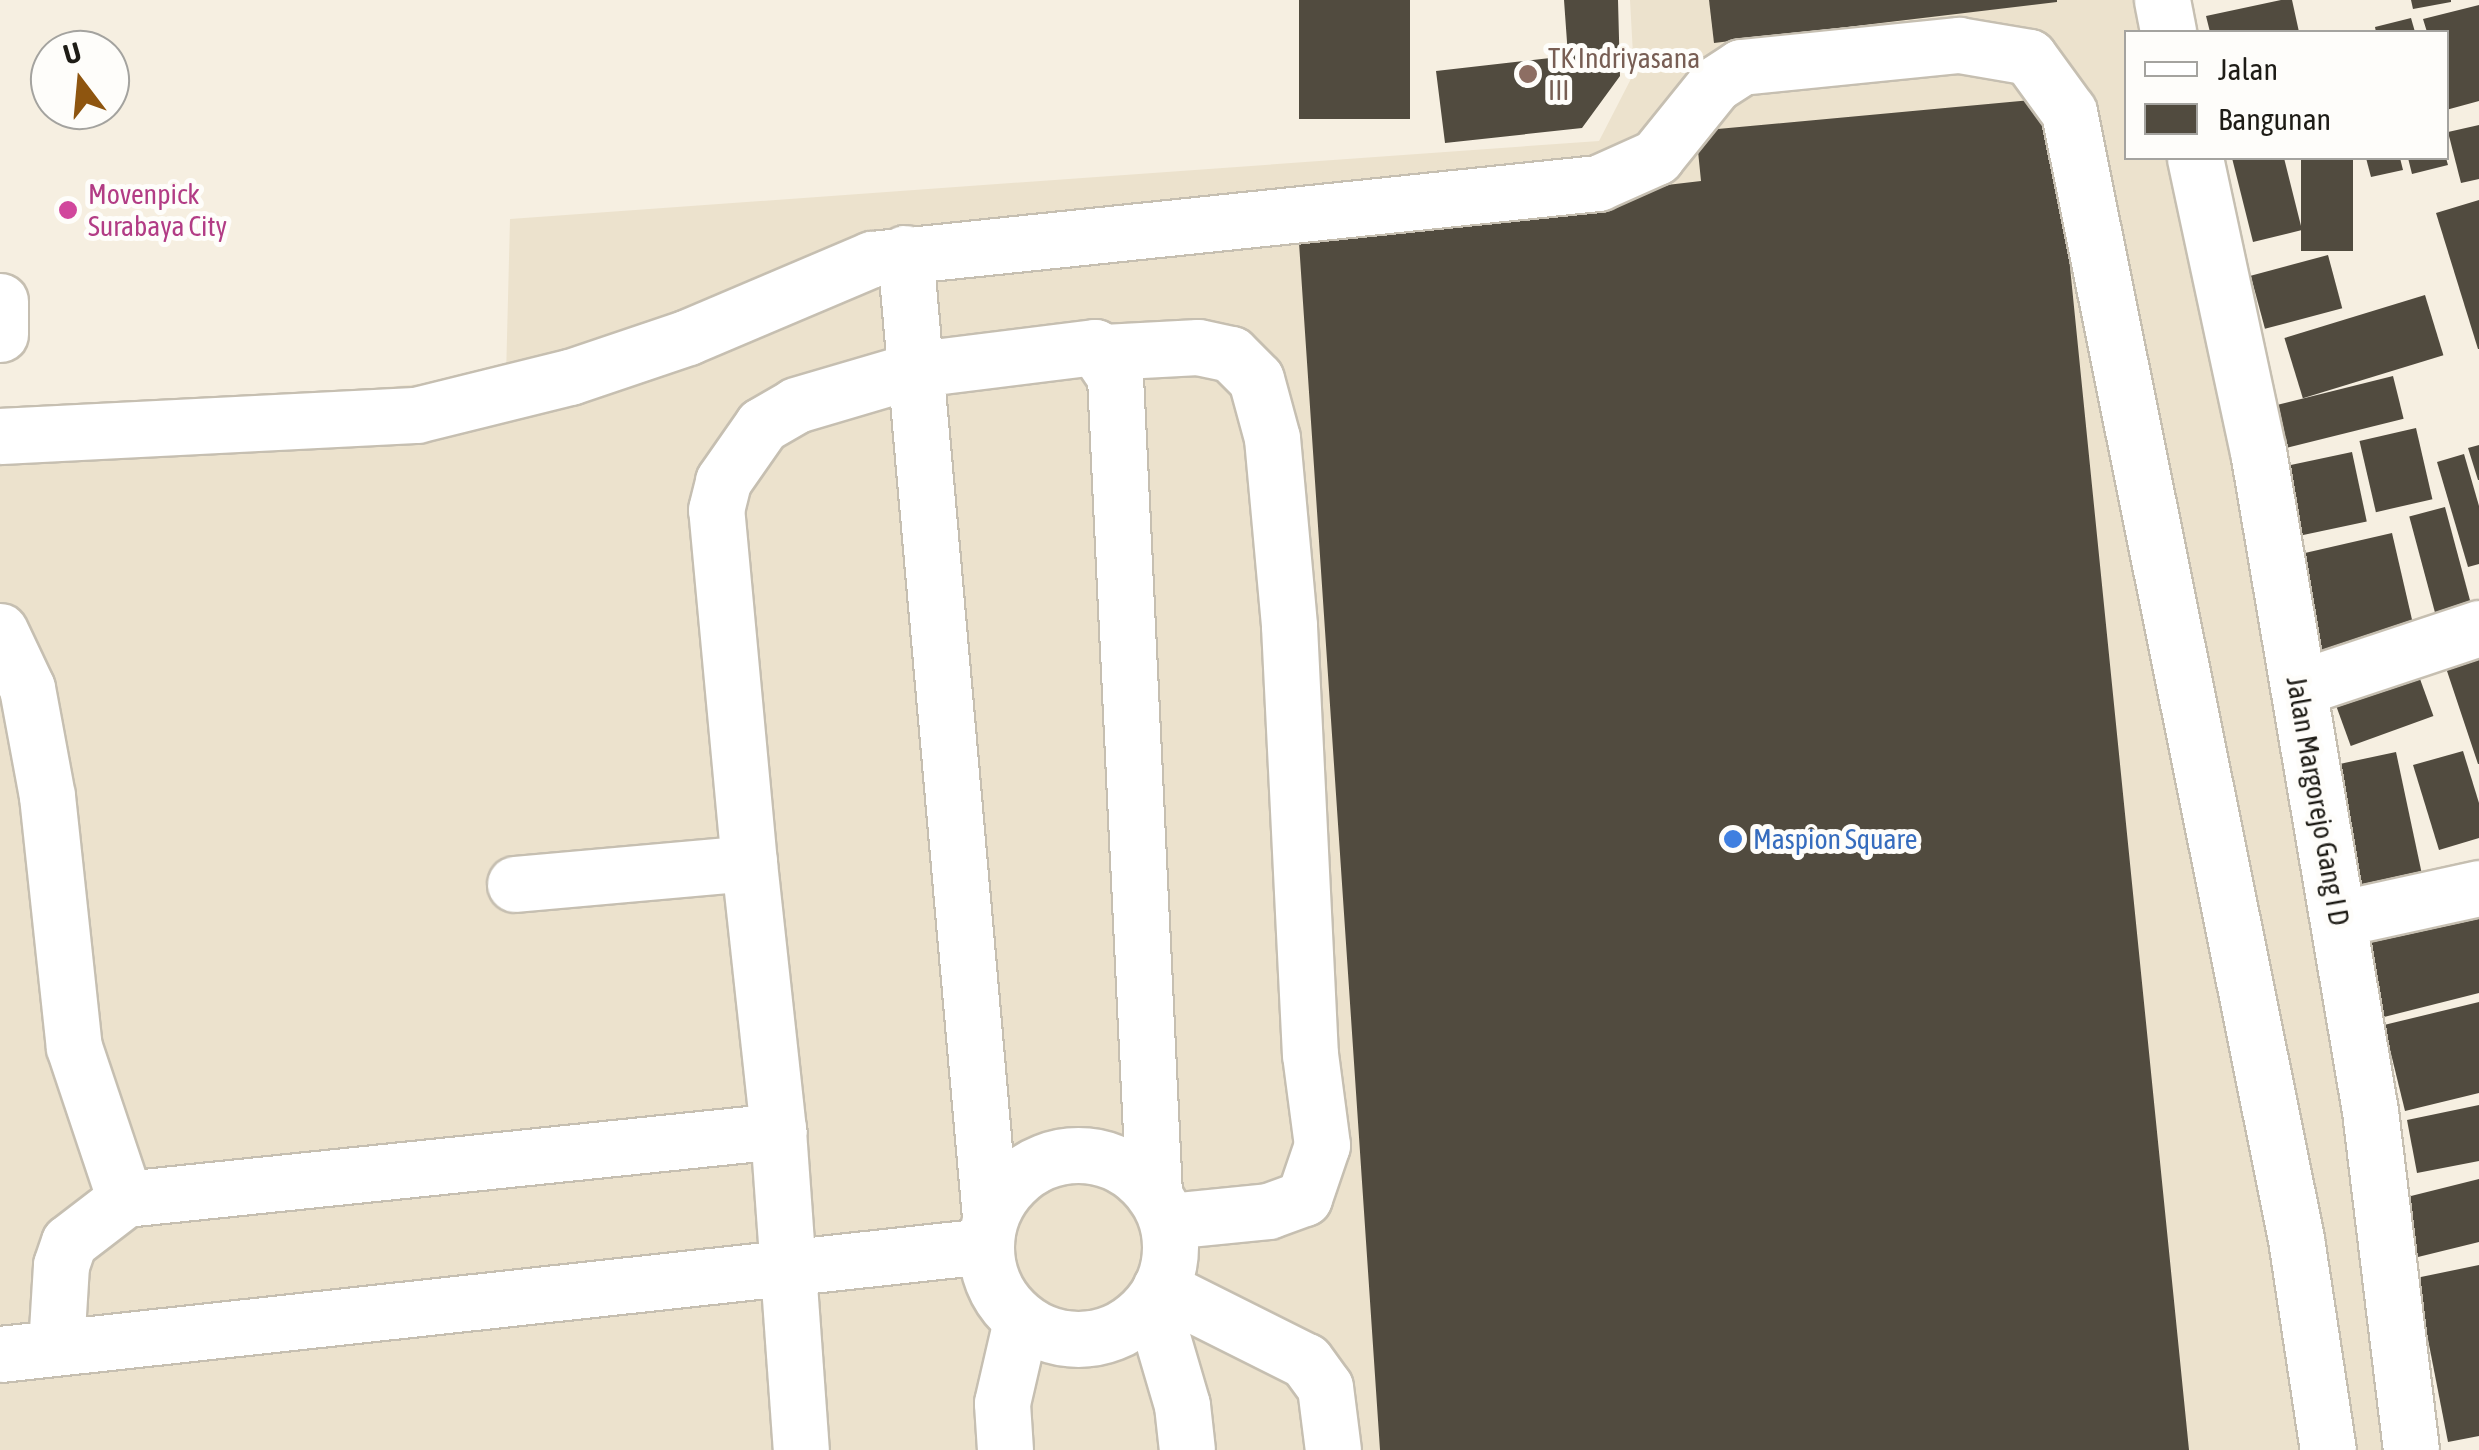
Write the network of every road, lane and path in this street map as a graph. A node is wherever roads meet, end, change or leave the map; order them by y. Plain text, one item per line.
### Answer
1 (2162, 0) edge
2 (2168, 30) edge
3 (2195, 160) edge
4 (905, 253) junction
5 (0, 300) edge
6 (0, 334) edge
7 (1104, 352) junction
8 (918, 369) junction
9 (0, 436) edge
10 (2479, 628) edge
11 (0, 631) edge
12 (2299, 688) junction
13 (749, 863) junction
14 (515, 884) dead end
15 (2479, 888) edge
16 (2338, 919) junction
17 (778, 1131) junction
18 (125, 1200) junction
19 (1161, 1208) junction
20 (988, 1231) junction
21 (789, 1271) junction
22 (1156, 1296) junction
23 (1021, 1321) junction
24 (56, 1347) junction
25 (0, 1354) edge
26 (801, 1450) edge
27 (1006, 1450) edge
28 (1187, 1450) edge
29 (1334, 1450) edge
30 (2328, 1450) edge
31 (2411, 1450) edge

1 - 2 street
3 - 12 street, Jalan Margorejo Gang I D
4 - 8 street
4 - 9 street
4 - 30 street
5 - 6 street
7 - 8 street
7 - 19 street
7 - 19 street
8 - 13 street
8 - 20 street
10 - 12 street
11 - 18 street
12 - 16 street, Jalan Margorejo Gang I D
13 - 14 street
13 - 17 street
15 - 16 street
16 - 31 street, Jalan Margorejo Gang I D
17 - 18 street
17 - 21 street
18 - 24 street
19 - 20 street
19 - 22 street
20 - 21 street
20 - 23 street
21 - 24 street
21 - 26 street
22 - 23 street
22 - 28 street
22 - 29 street
23 - 27 street
24 - 25 street

